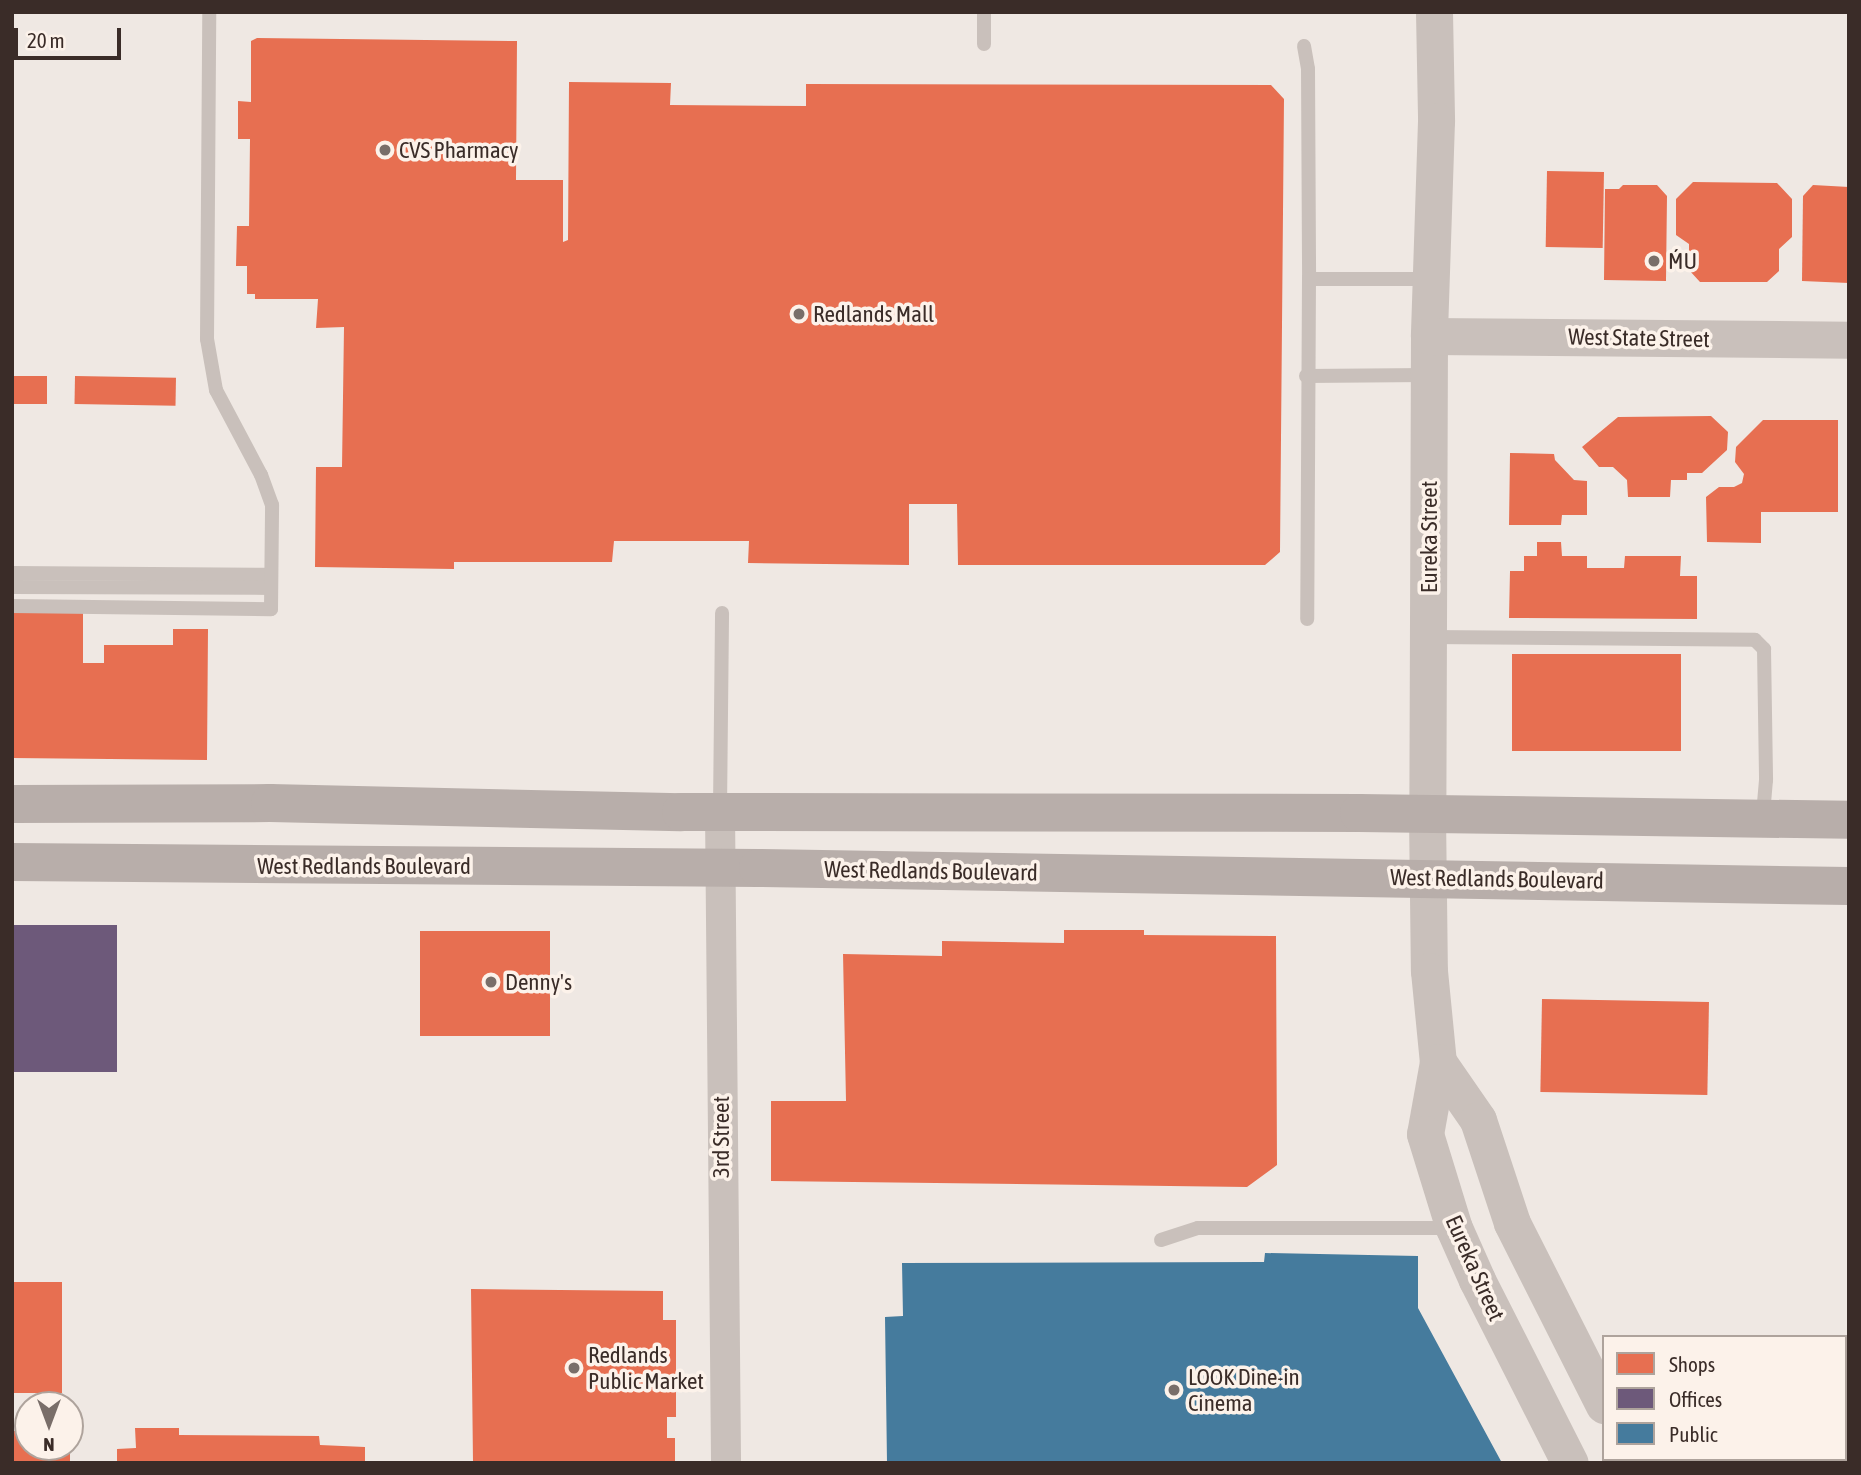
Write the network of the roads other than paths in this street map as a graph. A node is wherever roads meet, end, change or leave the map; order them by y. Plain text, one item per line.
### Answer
1 (209, 12) edge
2 (984, 12) edge
3 (1434, 12) edge
4 (984, 44) dead end
5 (1304, 46) dead end
6 (1309, 279) junction
7 (1430, 279) junction
8 (1429, 336) junction
9 (1849, 340) edge
10 (1429, 375) junction
11 (1306, 376) junction
12 (12, 573) edge
13 (270, 581) junction
14 (12, 587) edge
15 (12, 606) edge
16 (722, 613) dead end
17 (1307, 619) dead end
18 (1429, 637) junction
19 (12, 804) edge
20 (720, 811) junction
21 (1427, 814) junction
22 (1763, 819) junction
23 (1849, 820) edge
24 (12, 862) edge
25 (721, 868) junction
26 (1428, 877) junction
27 (1849, 886) edge
28 (1438, 1062) junction
29 (1454, 1228) junction
30 (1161, 1240) dead end
31 (1602, 1401) edge
32 (726, 1463) edge
33 (1570, 1463) edge

1 - 13 lane
2 - 4 lane
3 - 7 street, Eureka Street
5 - 6 lane
6 - 7 lane
6 - 11 lane
7 - 8 street, Eureka Street
8 - 9 street, West State Street
8 - 10 street, Eureka Street
10 - 11 lane
10 - 18 street, Eureka Street
11 - 17 lane
12 - 13 lane
13 - 14 lane
13 - 15 lane
16 - 20 lane
18 - 21 street, Eureka Street
18 - 22 lane
19 - 20 main road
20 - 21 main road
20 - 25 street, 3rd Street
21 - 22 main road
21 - 26 street, Eureka Street
22 - 23 main road
24 - 25 main road, West Redlands Boulevard
25 - 26 main road, West Redlands Boulevard
25 - 32 street, 3rd Street
26 - 27 main road, West Redlands Boulevard
26 - 28 street, Eureka Street
28 - 29 street, Eureka Street
28 - 31 street, Eureka Street
29 - 30 lane
29 - 33 street, Eureka Street

